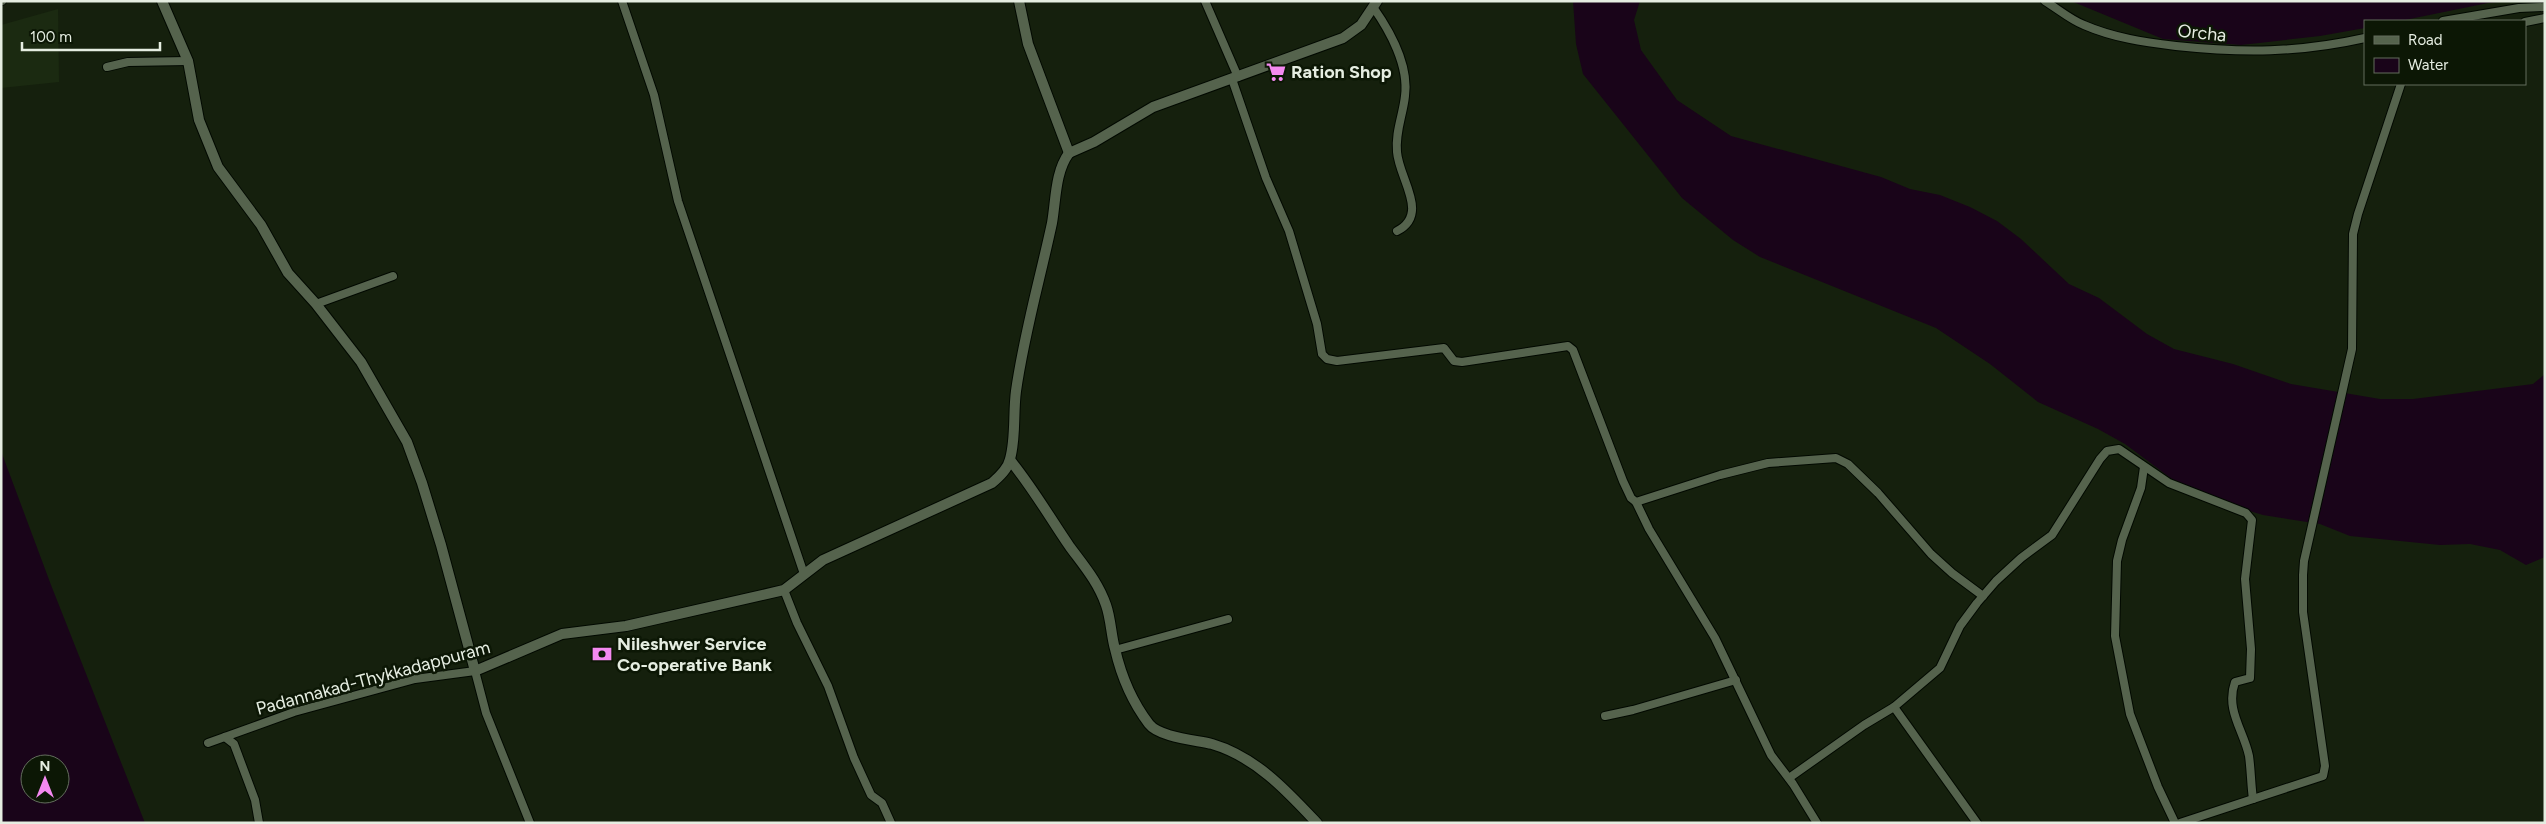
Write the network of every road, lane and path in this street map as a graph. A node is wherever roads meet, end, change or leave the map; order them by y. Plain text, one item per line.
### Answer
1 (162, 1) edge
2 (622, 1) edge
3 (1020, 1) edge
4 (1205, 1) edge
5 (2046, 1) edge
6 (1375, 4) edge
7 (2545, 7) edge
8 (2545, 18) edge
9 (2449, 20) edge
10 (2526, 22) edge
11 (2364, 38) edge
12 (188, 61) junction
13 (107, 67) dead end
14 (1235, 78) junction
15 (2401, 85) edge
16 (1068, 153) junction
17 (1397, 231) dead end
18 (393, 276) dead end
19 (316, 304) junction
20 (1010, 460) junction
21 (2144, 467) junction
22 (1636, 502) junction
23 (804, 574) junction
24 (784, 590) junction
25 (1983, 596) junction
26 (1228, 620) dead end
27 (1115, 650) junction
28 (475, 670) junction
29 (1736, 680) junction
30 (1894, 706) junction
31 (1605, 716) dead end
32 (225, 737) junction
33 (208, 743) dead end
34 (1789, 778) junction
35 (2253, 799) junction
36 (259, 823) edge
37 (530, 823) edge
38 (890, 823) edge
39 (1317, 823) edge
40 (1817, 823) edge
41 (1977, 823) edge
42 (2175, 823) edge
43 (2180, 823) edge

1 - 12 main road
2 - 23 street
3 - 16 main road
4 - 14 street
5 - 11 street, Orcha
6 - 14 main road
6 - 17 street
7 - 9 street
8 - 10 street
12 - 13 street
12 - 19 main road
14 - 16 main road
14 - 22 street
15 - 35 street
16 - 20 main road
18 - 19 street
19 - 28 main road
20 - 23 main road, Padannakad-Thykkadappuram
20 - 27 main road
21 - 25 street
21 - 35 street
21 - 42 street
22 - 25 street
22 - 29 street
23 - 24 main road, Padannakad-Thykkadappuram
24 - 28 main road, Padannakad-Thykkadappuram
24 - 38 street
25 - 30 street
26 - 27 street
27 - 39 main road
28 - 32 street, Padannakad-Thykkadappuram
28 - 37 street
29 - 31 street
29 - 34 street
30 - 34 street
30 - 41 street
32 - 33 street, Padannakad-Thykkadappuram
32 - 36 street
34 - 40 street
35 - 43 street

